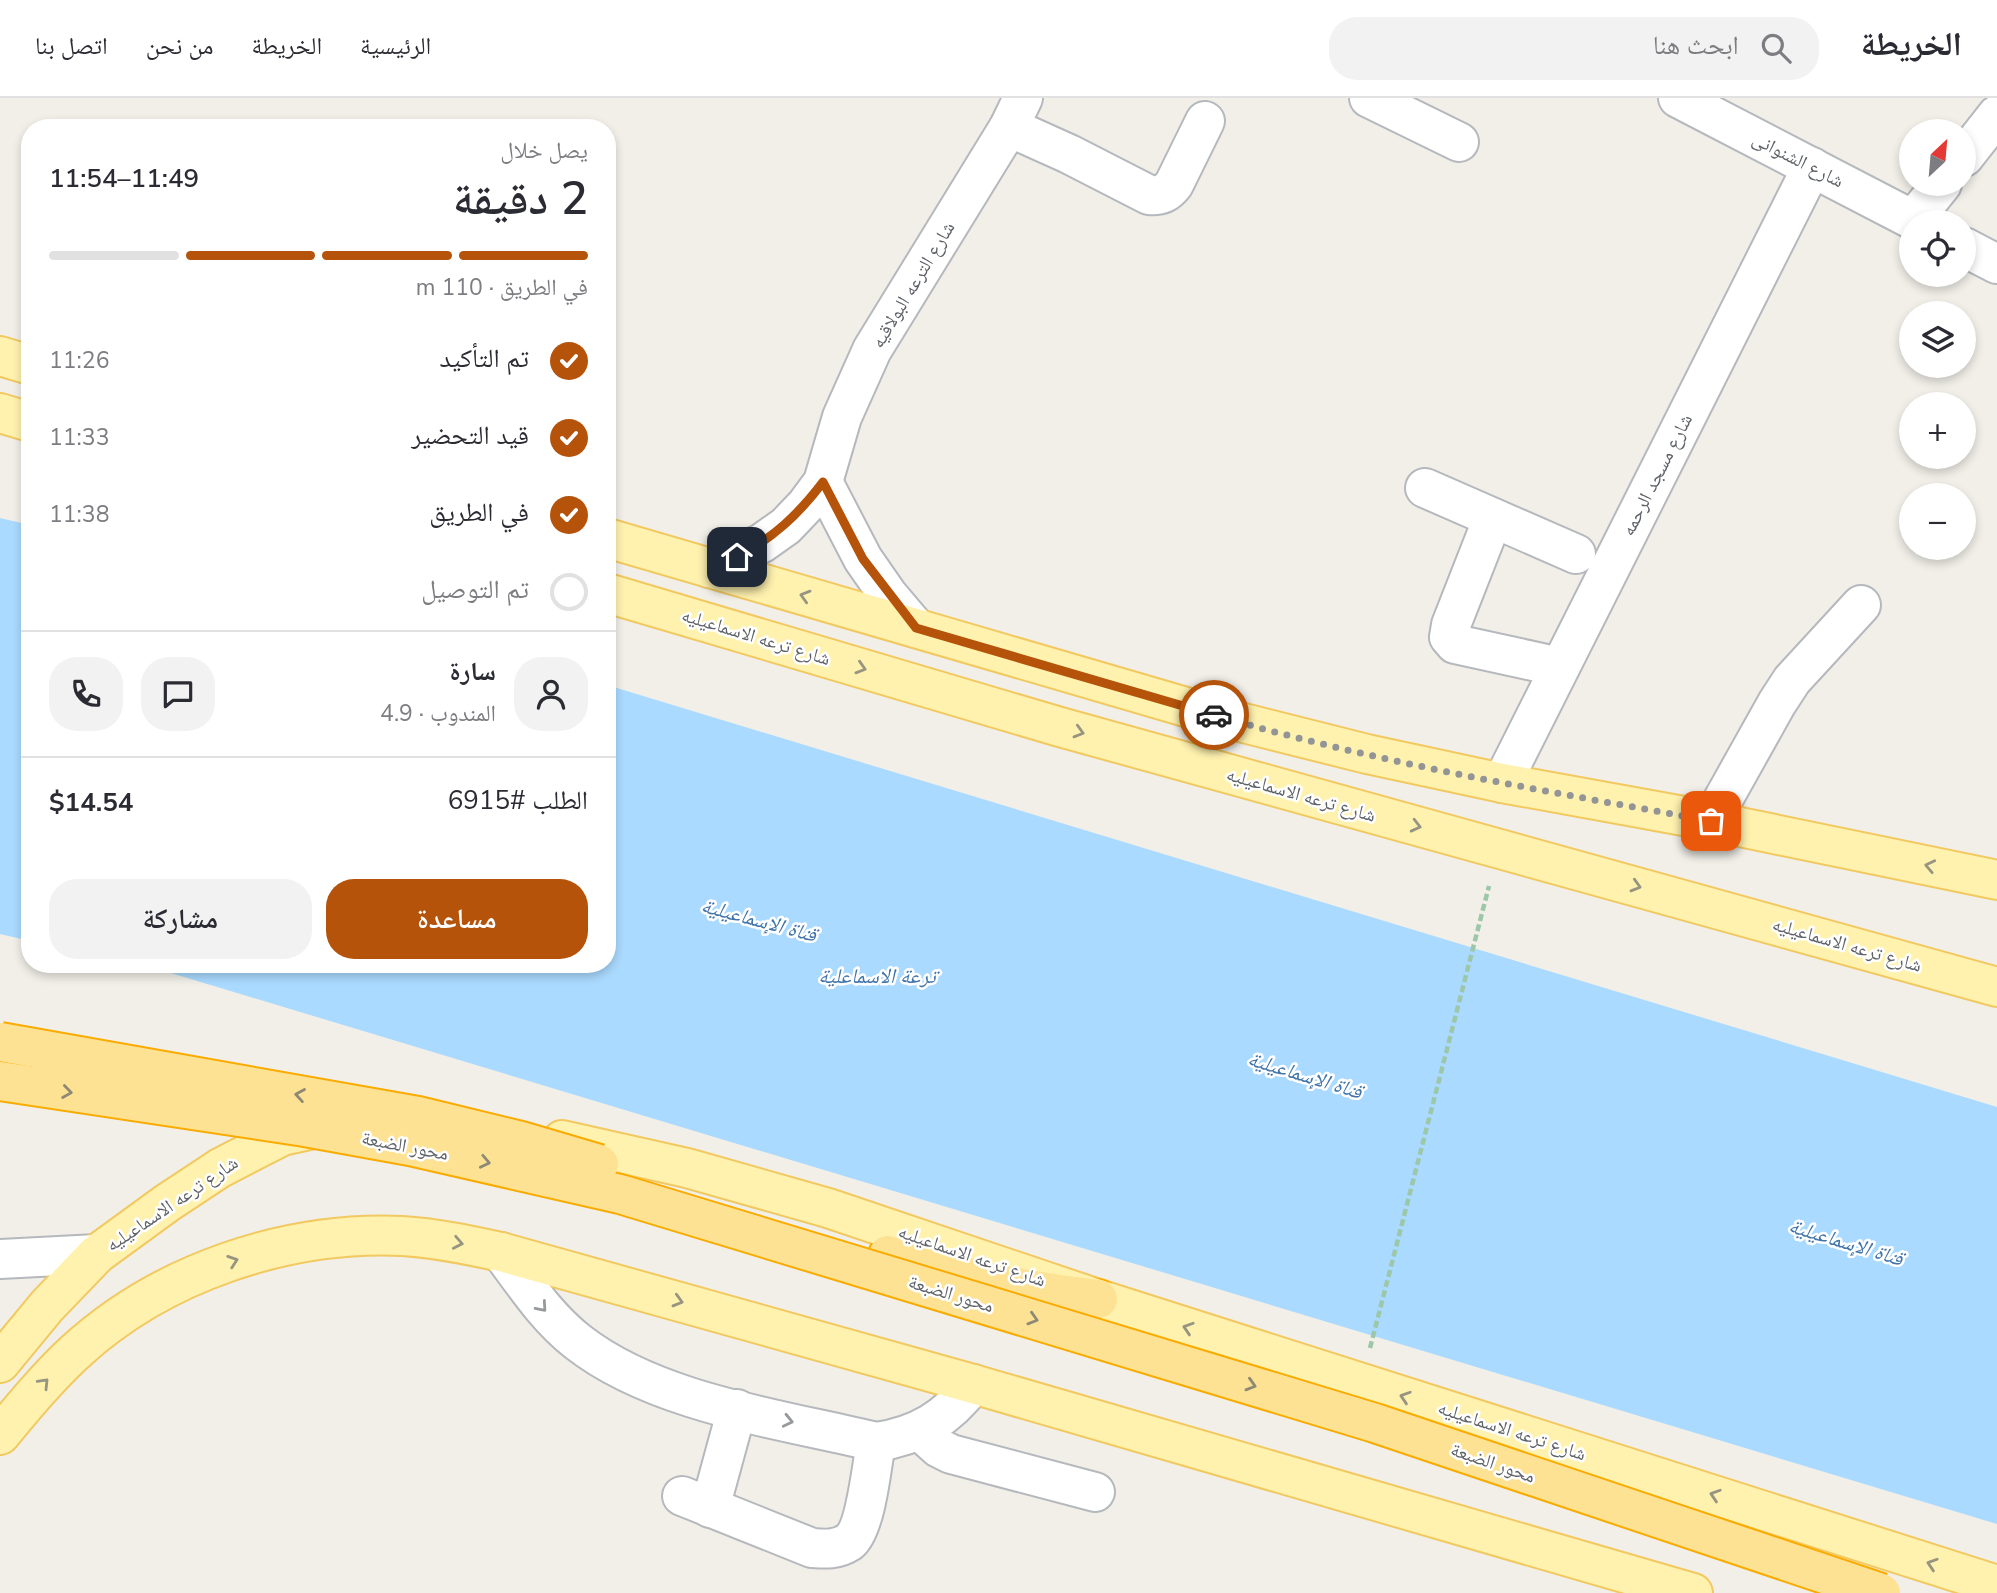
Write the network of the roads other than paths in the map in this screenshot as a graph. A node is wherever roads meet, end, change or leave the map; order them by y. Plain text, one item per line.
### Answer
1 (1369, 98) edge
2 (1678, 98) edge
3 (1016, 113) edge
4 (1997, 115) edge
5 (1205, 121) dead end
6 (1459, 142) dead end
7 (1976, 142) edge
8 (1812, 167) junction
9 (1899, 213) edge
10 (1976, 253) edge
11 (1997, 264) edge
12 (0, 356) edge
13 (21, 362) edge
14 (0, 413) edge
15 (21, 419) edge
16 (823, 482) junction
17 (1425, 488) dead end
18 (1493, 518) junction
19 (616, 541) edge
20 (1576, 554) dead end
21 (709, 568) junction
22 (616, 596) edge
23 (1861, 605) dead end
24 (916, 628) junction
25 (1560, 667) junction
26 (1502, 783) junction
27 (1711, 821) junction
28 (1994, 874) edge
29 (1997, 987) edge
30 (0, 1042) edge
31 (0, 1081) edge
32 (501, 1252) junction
33 (97, 1254) junction
34 (0, 1259) edge
35 (1098, 1299) junction
36 (0, 1363) edge
37 (973, 1384) junction
38 (737, 1409) junction
39 (920, 1431) junction
40 (0, 1434) edge
41 (876, 1442) junction
42 (1095, 1492) dead end
43 (1997, 1585) edge
44 (1693, 1593) edge
45 (1881, 1593) edge

1 - 6 street
2 - 8 street, شارع الشنوانى
3 - 5 street
3 - 16 street, شارع الترعه البولاقيه
4 - 7 street
8 - 9 street, شارع الشنوانى
8 - 25 street, شارع مسجد الرحمه
10 - 11 street
12 - 13 main road
14 - 15 main road
16 - 21 street, شارع الترعه البولاقيه
16 - 24 street
17 - 18 street
18 - 20 street
18 - 25 street
19 - 21 main road
24 -> 21 main road
22 -> 29 main road, شارع ترعه الاسماعيليه
23 - 27 street
24 - 26 main road
25 - 26 street, شارع مسجد الرحمه
26 - 27 main road
28 -> 27 main road
35 -> 30 highway, bridge
31 -> 45 highway, محور الضبعة, bridge
32 -> 37 main road
32 -> 38 street
40 -> 32 main road
33 - 34 street
33 - 35 main road, شارع ترعه الاسماعيليه
33 - 36 main road, شارع ترعه الاسماعيليه
43 -> 35 main road, شارع ترعه الاسماعيليه
37 - 39 street
37 - 44 main road
38 -> 41 street
38 - 41 street
39 - 41 street
39 - 42 street

